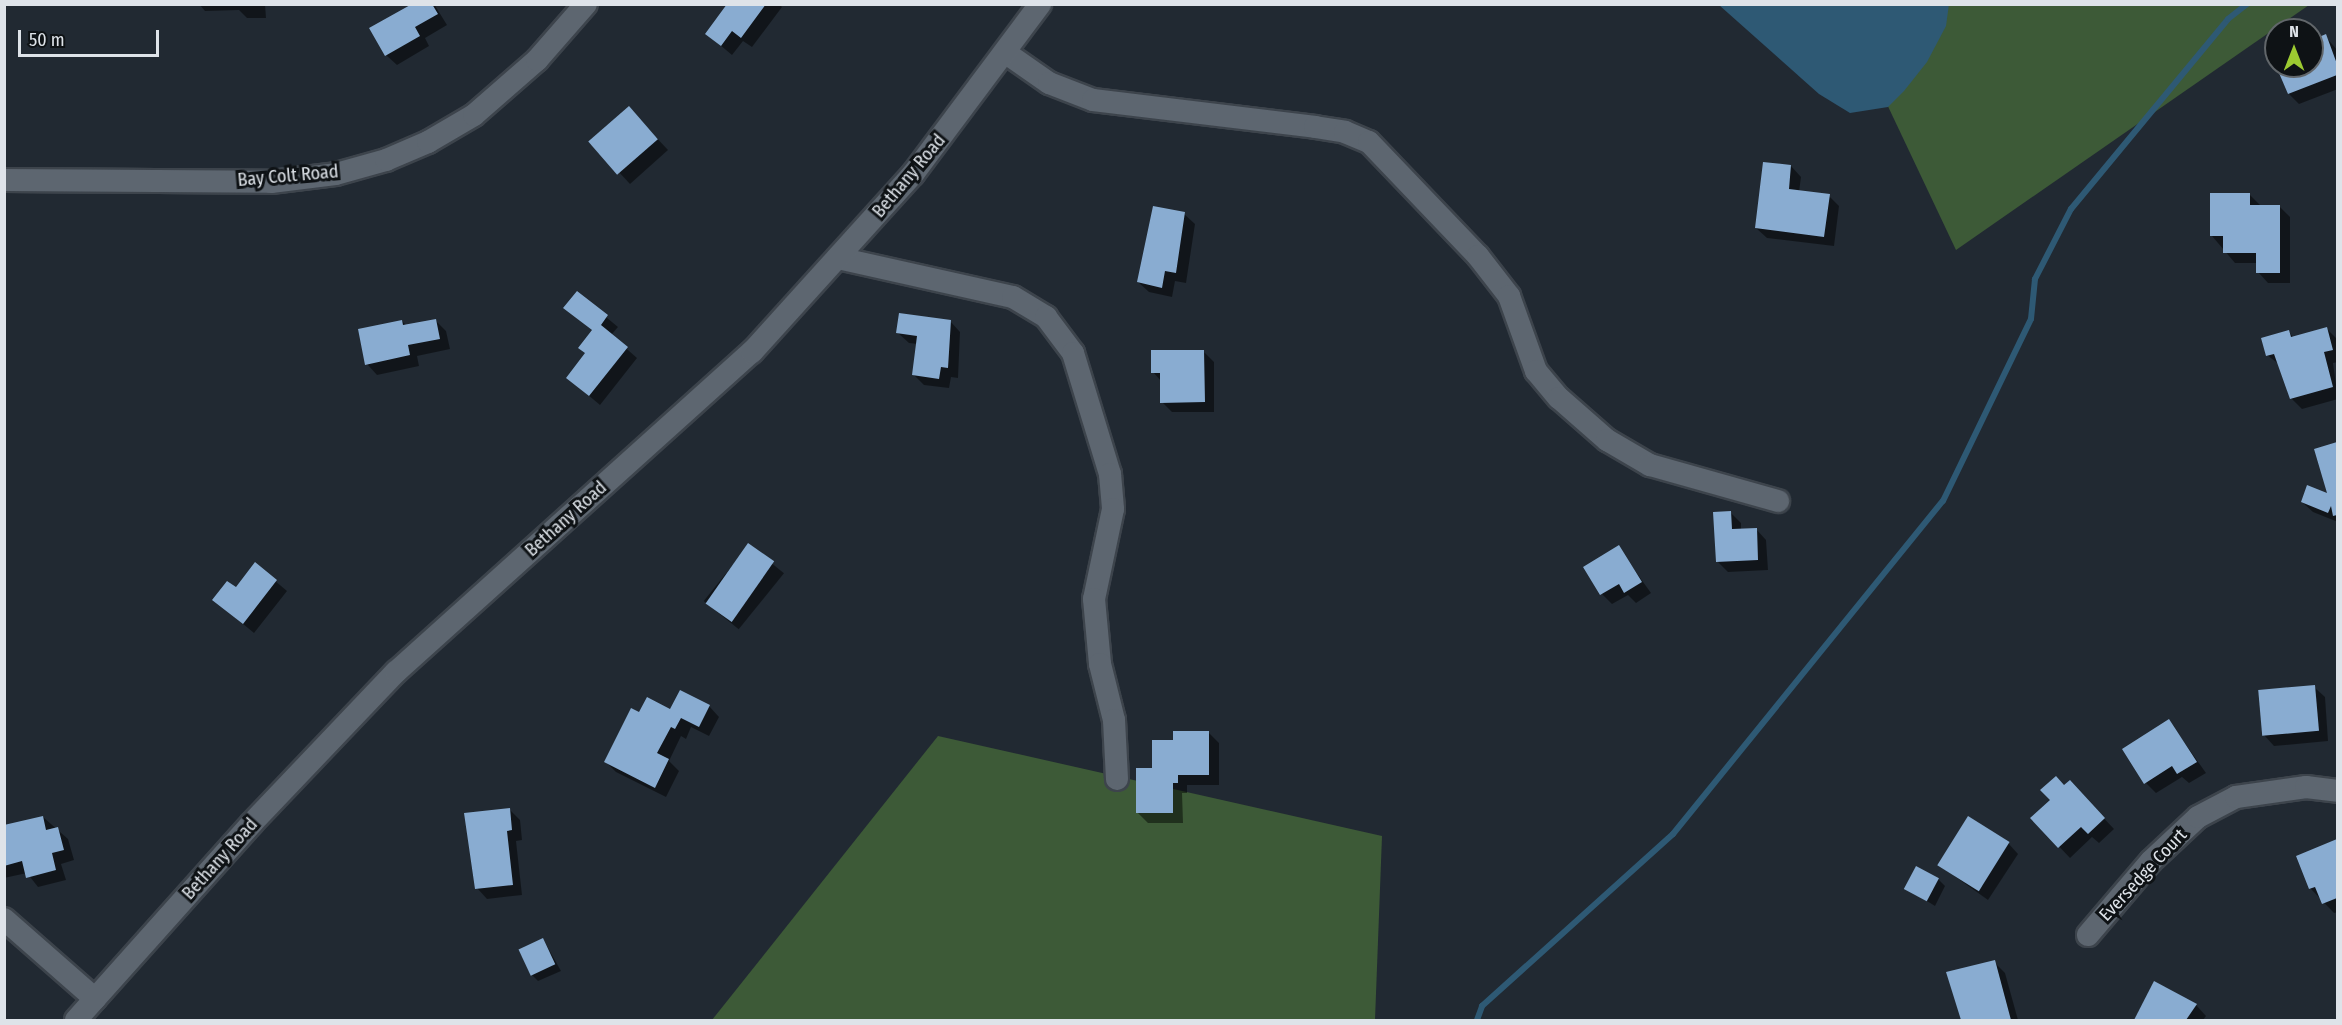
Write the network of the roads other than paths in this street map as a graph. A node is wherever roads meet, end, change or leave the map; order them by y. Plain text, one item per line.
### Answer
1 (586, 4) edge
2 (1040, 4) edge
3 (1006, 53) junction
4 (4, 180) edge
5 (838, 258) junction
6 (1778, 501) dead end
7 (1117, 779) dead end
8 (2337, 791) edge
9 (4, 919) edge
10 (2088, 935) dead end
11 (94, 999) junction
12 (76, 1020) edge

1 - 4 street, Bay Colt Road
2 - 3 street, Bethany Road
3 - 5 street, Bethany Road
3 - 6 street
5 - 7 street
5 - 11 street, Bethany Road
8 - 10 street, Eversedge Court
9 - 11 street
11 - 12 street, Bethany Road

